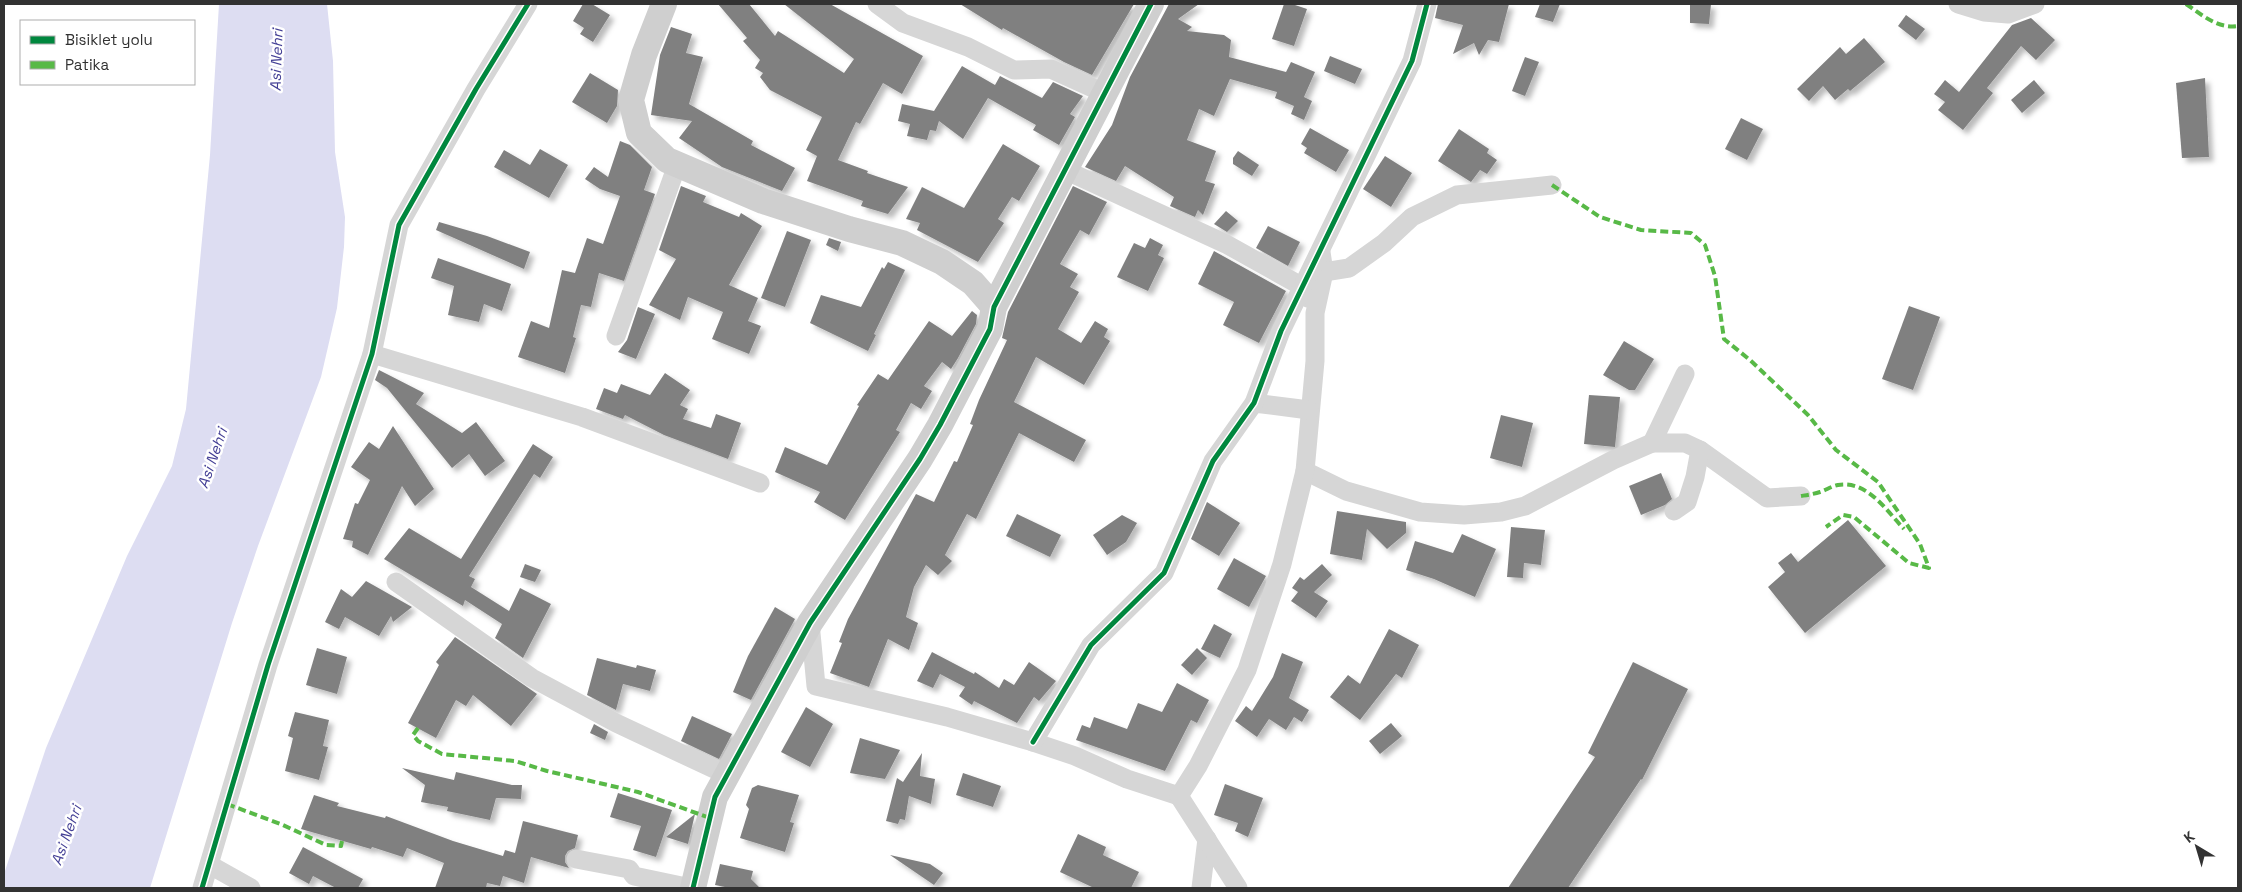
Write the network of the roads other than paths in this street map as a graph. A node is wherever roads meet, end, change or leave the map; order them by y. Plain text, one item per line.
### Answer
1 (528, 4) edge
2 (664, 4) edge
3 (877, 4) edge
4 (1151, 4) edge
5 (1427, 4) edge
6 (1958, 4) edge
7 (2035, 4) edge
8 (1104, 93) junction
9 (677, 165) junction
10 (1064, 170) junction
11 (1552, 185) dead end
12 (1321, 251) junction
13 (1324, 272) junction
14 (1303, 288) junction
15 (994, 308) junction
16 (1315, 313) junction
17 (616, 336) dead end
18 (372, 354) junction
19 (1685, 374) dead end
20 (1254, 403) junction
21 (1309, 410) junction
22 (1652, 443) junction
23 (1700, 450) junction
24 (1305, 471) junction
25 (760, 484) dead end
26 (1801, 496) dead end
27 (1674, 511) dead end
28 (396, 582) dead end
29 (810, 623) junction
30 (1033, 742) junction
31 (727, 775) junction
32 (1179, 796) junction
33 (1207, 839) junction
34 (576, 859) dead end
35 (210, 865) junction
36 (202, 888) edge
37 (251, 888) edge
38 (692, 888) edge
39 (1202, 888) edge
40 (1238, 888) edge

1 - 18 street
2 - 9 street
3 - 8 street
4 - 8 street
5 - 12 street
6 - 7 street
8 - 10 street
9 - 15 street
9 - 17 street
10 - 14 street
10 - 15 street
11 - 13 street
12 - 13 street
12 - 14 street
13 - 16 street
14 - 16 street
14 - 20 street
15 - 29 street
16 - 21 street
18 - 25 street
18 - 35 street
19 - 22 street
20 - 21 street
20 - 30 street
21 - 24 street
22 - 23 street
22 - 24 street
23 - 26 street
23 - 27 street
24 - 32 street
28 - 31 street
29 - 30 street
29 - 31 street
30 - 32 street
31 - 38 street
32 - 33 street
33 - 39 street
33 - 40 street
34 - 38 street
35 - 36 street
35 - 37 street

